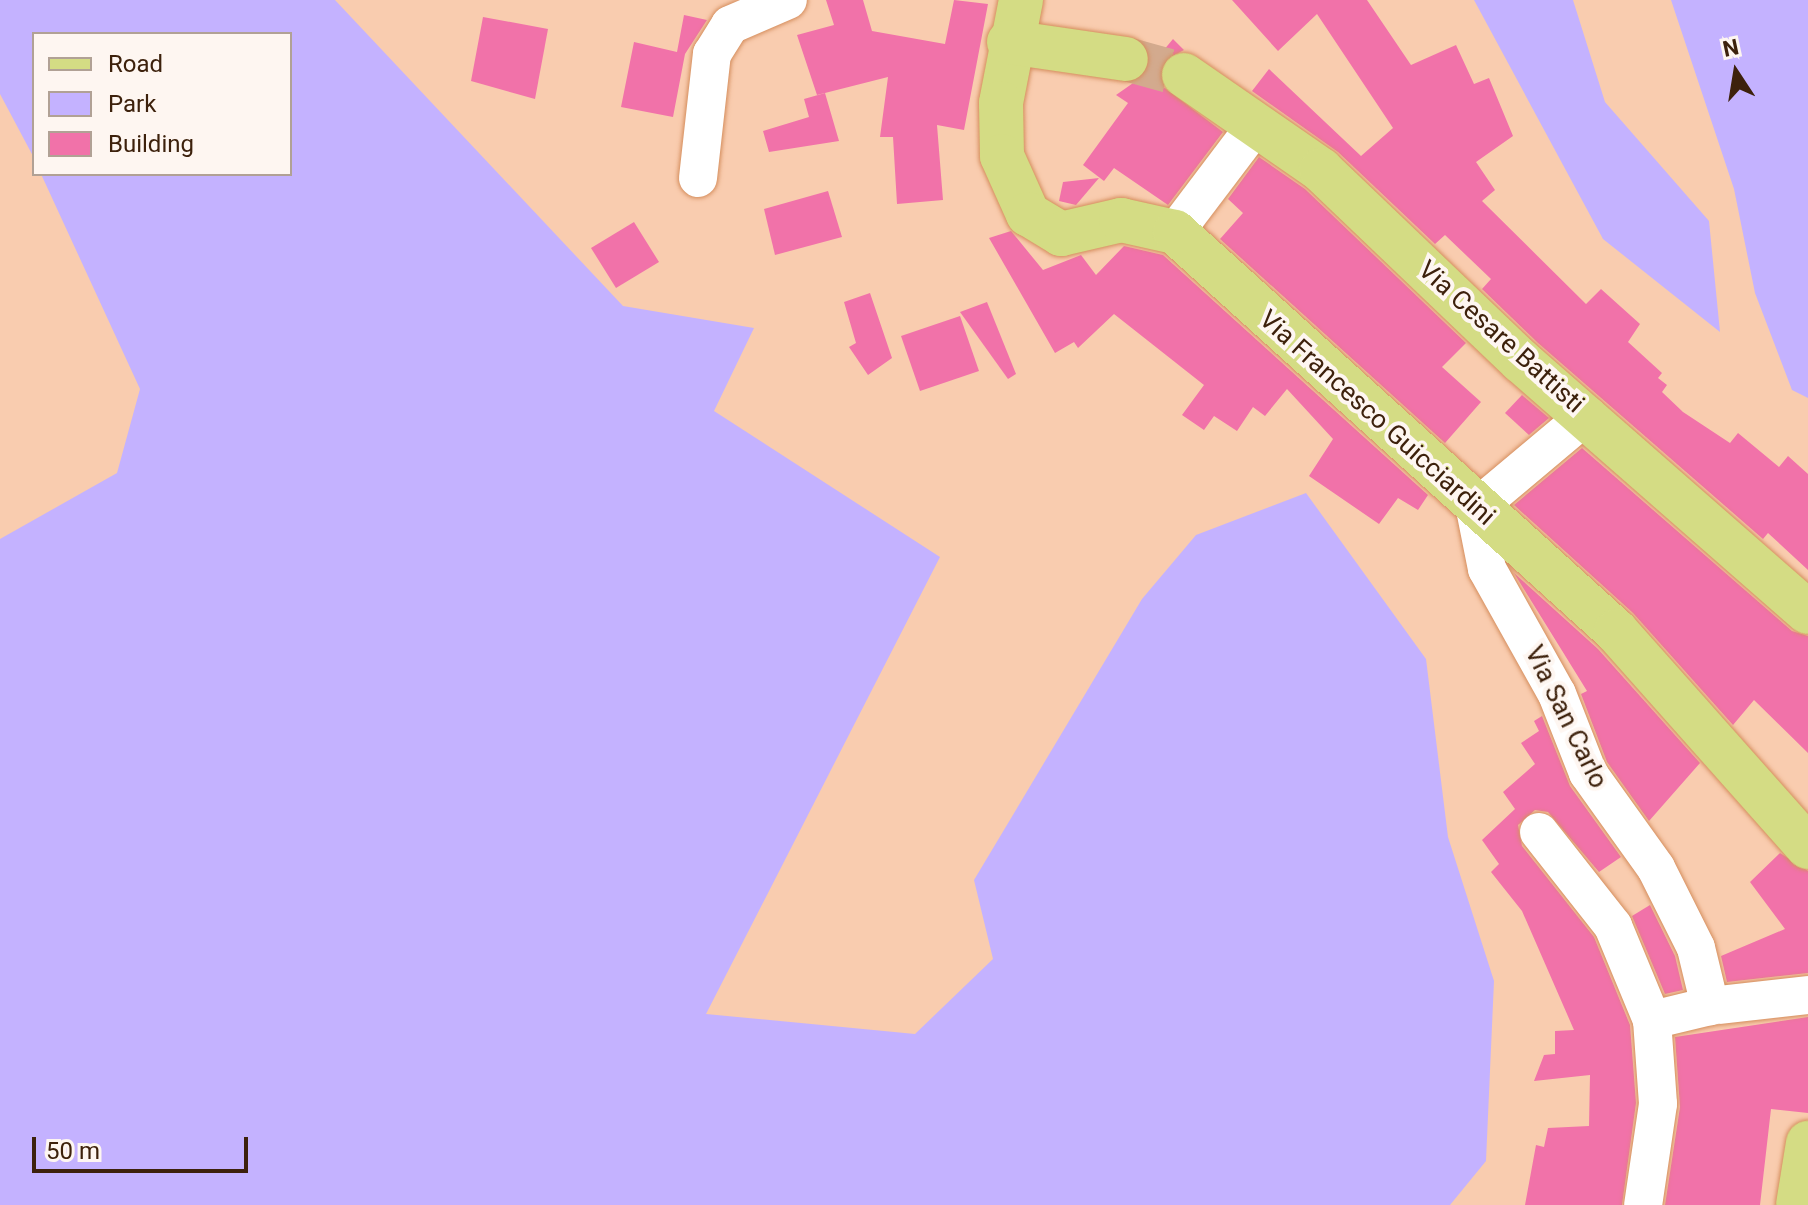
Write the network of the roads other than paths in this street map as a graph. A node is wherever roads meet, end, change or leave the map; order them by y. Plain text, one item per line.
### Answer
1 (788, 0) edge
2 (1021, 0) edge
3 (1009, 42) junction
4 (1126, 59) tunnel mouth
5 (1184, 75) tunnel mouth
6 (1256, 125) junction
7 (698, 178) dead end
8 (1175, 232) junction
9 (1587, 415) junction
10 (1475, 509) junction
11 (1808, 612) edge
12 (1539, 832) dead end
13 (1808, 847) edge
14 (1808, 995) edge
15 (1715, 1005) junction
16 (1652, 1020) junction
17 (1808, 1143) edge
18 (1643, 1205) edge
19 (1798, 1205) edge

1 - 7 street
2 - 3 main road
3 - 4 main road
3 - 8 main road
5 - 6 main road, Via Cesare Battisti
6 - 8 street
6 - 9 main road, Via Cesare Battisti
8 - 10 main road, Via Francesco Guicciardini
9 - 10 street
9 - 11 main road, Via Cesare Battisti
10 - 13 main road, Via Francesco Guicciardini
10 - 15 street, Via San Carlo
12 - 16 street
14 - 15 street
15 - 16 street
16 - 18 street
17 - 19 main road

